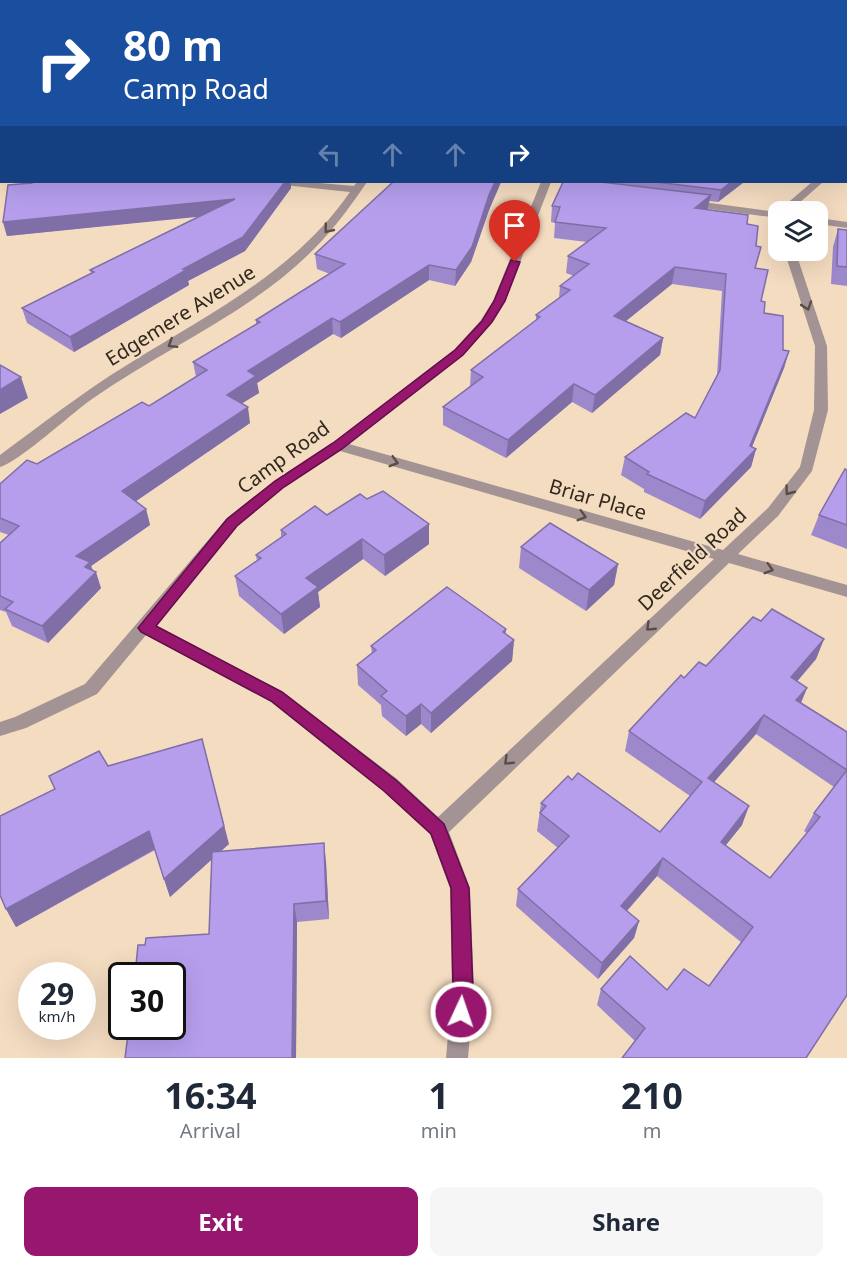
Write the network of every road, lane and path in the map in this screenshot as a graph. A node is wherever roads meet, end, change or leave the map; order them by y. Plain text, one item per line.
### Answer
1 (303, 183) edge
2 (545, 183) edge
3 (817, 183) edge
4 (360, 186) edge
5 (560, 187) edge
6 (795, 201) edge
7 (680, 202) edge
8 (768, 215) edge
9 (828, 222) edge
10 (847, 225) edge
11 (793, 261) edge
12 (338, 446) junction
13 (0, 462) edge
14 (724, 556) junction
15 (847, 591) edge
16 (146, 628) junction
17 (0, 720) edge
18 (21, 723) junction
19 (0, 729) edge
20 (0, 735) edge
21 (438, 829) junction
22 (457, 1058) edge

1 - 4 street
2 - 5 street
2 - 12 street, Camp Road
3 - 6 street
4 -> 13 street, Edgemere Avenue
7 - 8 street
9 - 10 street
11 -> 14 street, Deerfield Road
12 -> 14 street, Briar Place
12 - 16 street, Camp Road
14 -> 15 street, Briar Place
14 -> 21 street, Deerfield Road
16 - 18 street, Camp Road
16 - 21 street
17 - 18 street
18 - 19 street, Camp Road
18 - 20 street
21 - 22 street

